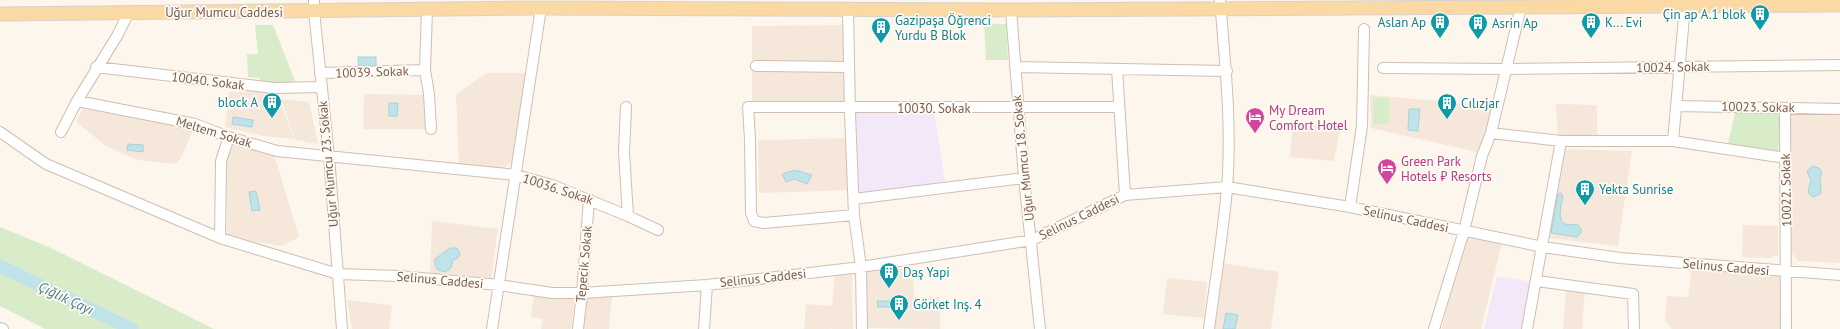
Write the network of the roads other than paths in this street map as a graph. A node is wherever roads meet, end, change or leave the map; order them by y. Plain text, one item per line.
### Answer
1 (1794, 3) edge
2 (541, 4) edge
3 (314, 5) edge
4 (1220, 5) edge
5 (1840, 5) edge
6 (1685, 6) junction
7 (1521, 8) junction
8 (848, 9) junction
9 (426, 10) junction
10 (1011, 10) junction
11 (129, 12) junction
12 (0, 14) edge
13 (1364, 29) dead end
14 (1840, 65) edge
15 (756, 66) dead end
16 (96, 67) junction
17 (849, 67) junction
18 (1015, 67) junction
19 (1681, 67) junction
20 (1383, 68) dead end
21 (1117, 69) junction
22 (1506, 69) junction
23 (425, 70) junction
24 (1226, 71) junction
25 (320, 73) junction
26 (321, 87) junction
27 (77, 101) junction
28 (1677, 106) junction
29 (626, 107) dead end
30 (1119, 107) junction
31 (850, 108) junction
32 (1019, 108) junction
33 (1785, 108) junction
34 (1840, 109) edge
35 (431, 130) dead end
36 (0, 132) edge
37 (61, 132) dead end
38 (1491, 134) junction
39 (229, 137) junction
40 (1561, 141) junction
41 (1673, 141) junction
42 (328, 156) junction
43 (1786, 158) junction
44 (516, 176) junction
45 (1024, 178) junction
46 (1227, 187) junction
47 (1125, 194) junction
48 (589, 199) junction
49 (854, 199) junction
50 (1350, 207) junction
51 (854, 215) junction
52 (628, 216) junction
53 (658, 230) dead end
54 (1464, 231) junction
55 (220, 238) junction
56 (1032, 240) junction
57 (1543, 246) junction
58 (861, 267) junction
59 (1787, 272) junction
60 (338, 274) junction
61 (1840, 275) edge
62 (1537, 281) junction
63 (707, 284) junction
64 (499, 285) junction
65 (582, 293) junction
66 (342, 329) edge
67 (492, 329) edge
68 (578, 329) edge
69 (704, 329) edge
70 (862, 329) edge
71 (1040, 329) edge
72 (1209, 329) edge
73 (1434, 329) edge
74 (1528, 329) edge
75 (1634, 329) edge
76 (1786, 329) edge

1 - 5 main road, Uğur Mumcu Caddesi
1 - 6 main road, Uğur Mumcu Caddesi
2 - 8 main road, Uğur Mumcu Caddesi
2 - 9 main road, Uğur Mumcu Caddesi
2 - 44 street
3 - 9 main road, Uğur Mumcu Caddesi
3 - 11 main road, Uğur Mumcu Caddesi
3 - 25 street, Uğur Mumcu 23. Sokak
4 - 7 main road, Uğur Mumcu Caddesi
4 - 10 main road, Uğur Mumcu Caddesi
4 - 24 street
6 - 7 main road, Uğur Mumcu Caddesi
6 - 19 street
7 - 22 street
8 - 10 main road, Uğur Mumcu Caddesi
8 - 17 street
9 - 23 street
10 - 18 street, Uğur Mumcu 18. Sokak
11 - 12 main road, Uğur Mumcu Caddesi
11 - 16 street
13 - 50 street
14 - 19 street, 10024. Sokak
15 - 17 street
16 - 26 street, 10040. Sokak
16 - 27 street
17 - 31 street
18 - 21 street
18 - 32 street, Uğur Mumcu 18. Sokak
19 - 22 street, 10024. Sokak
19 - 28 street
20 - 22 street, 10024. Sokak
21 - 24 street
21 - 30 street
22 - 38 street
23 - 25 street, 10039. Sokak
23 - 35 street
24 - 46 street
25 - 26 street, Uğur Mumcu 23. Sokak
26 - 42 street, Uğur Mumcu 23. Sokak
27 - 37 street
27 - 39 street, Meltem Sokak
28 - 33 street, 10023. Sokak
28 - 41 street
29 - 52 street
30 - 32 street, 10030. Sokak
30 - 47 street
31 - 32 street, 10030. Sokak
31 - 49 street
31 - 51 street, 10030. Sokak
32 - 45 street, Uğur Mumcu 18. Sokak
33 - 34 street, 10023. Sokak
33 - 43 street, 10022. Sokak
36 - 55 street, Selinus Caddesi
38 - 40 street
38 - 54 street
39 - 42 street, Meltem Sokak
39 - 55 street
40 - 41 street
40 - 57 street
41 - 43 street
42 - 44 street, 10036. Sokak
42 - 60 street, Uğur Mumcu 23. Sokak
43 - 59 street, 10022. Sokak
44 - 48 street, 10036. Sokak
44 - 64 street
45 - 49 street
45 - 56 street, Uğur Mumcu 18. Sokak
46 - 47 street, Selinus Caddesi
46 - 50 street, Selinus Caddesi
46 - 72 street
47 - 56 street, Selinus Caddesi
48 - 52 street, 10036. Sokak
48 - 65 street, Tepecik Sokak
49 - 51 street
50 - 54 street, Selinus Caddesi
51 - 58 street
52 - 53 street, 10036. Sokak
54 - 57 street, Selinus Caddesi
54 - 73 street
55 - 60 street, Selinus Caddesi
56 - 58 street, Selinus Caddesi
56 - 71 street, Uğur Mumcu 18. Sokak
57 - 59 street, Selinus Caddesi
57 - 62 street
58 - 63 street, Selinus Caddesi
58 - 70 street
59 - 61 street, Selinus Caddesi
59 - 76 street, 10022. Sokak
60 - 64 street, Selinus Caddesi
60 - 66 street, Uğur Mumcu 23. Sokak
62 - 74 street
62 - 75 street
63 - 65 street, Selinus Caddesi
63 - 69 street
64 - 65 street, Selinus Caddesi
64 - 67 street
65 - 68 street, Tepecik Sokak

